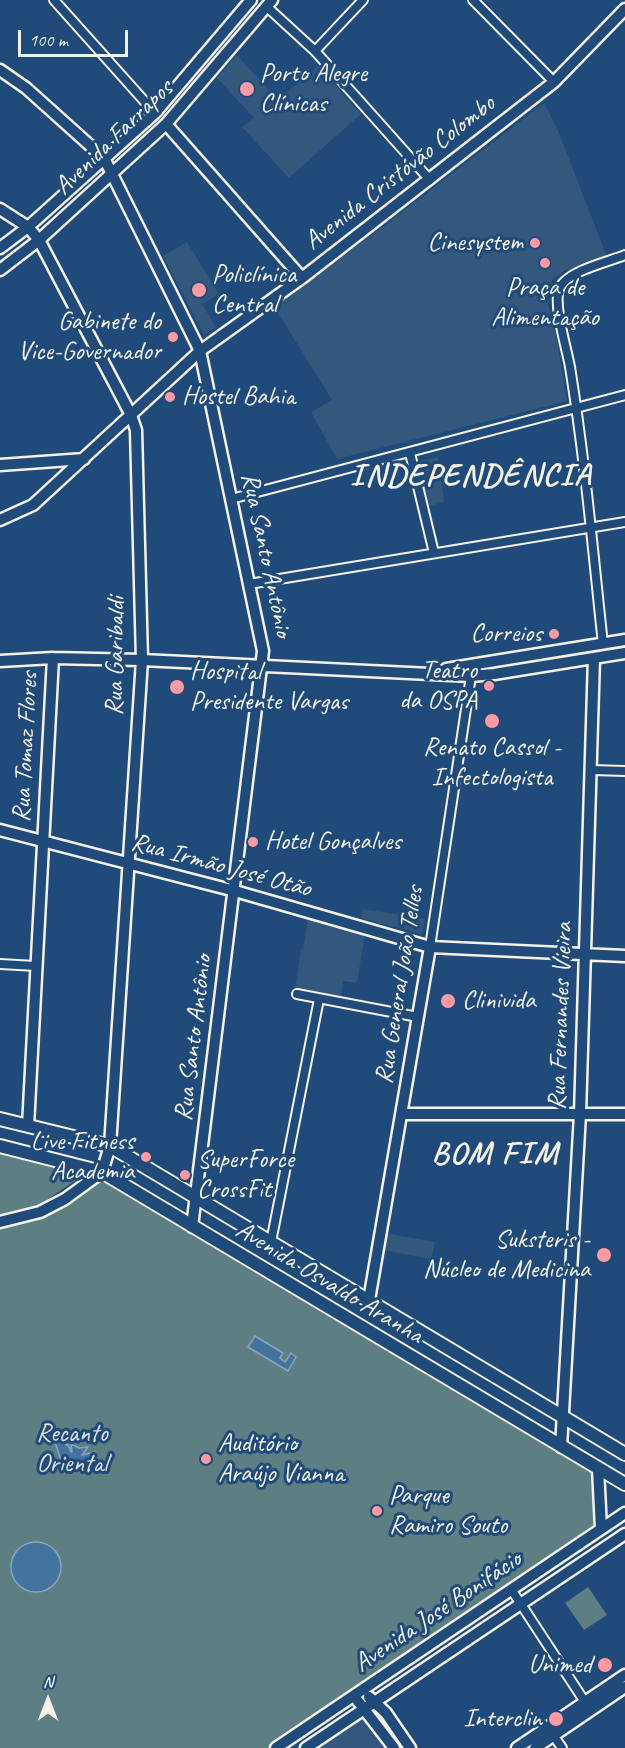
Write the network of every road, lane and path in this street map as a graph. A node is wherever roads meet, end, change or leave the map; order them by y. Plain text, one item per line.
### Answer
1 (54, 0) edge
2 (251, 0) edge
3 (363, 0) edge
4 (473, 0) edge
5 (269, 3) edge
6 (625, 9) edge
7 (315, 51) junction
8 (0, 70) edge
9 (554, 82) junction
10 (155, 113) junction
11 (166, 124) junction
12 (104, 158) junction
13 (111, 176) junction
14 (430, 180) junction
15 (0, 209) edge
16 (28, 227) junction
17 (39, 240) junction
18 (0, 248) edge
19 (625, 255) edge
20 (0, 270) edge
21 (302, 278) junction
22 (200, 351) junction
23 (625, 395) edge
24 (577, 409) junction
25 (130, 415) junction
26 (410, 453) junction
27 (84, 459) junction
28 (0, 465) edge
29 (231, 499) junction
30 (0, 520) edge
31 (625, 522) edge
32 (590, 528) junction
33 (434, 553) junction
34 (249, 584) junction
35 (625, 640) edge
36 (603, 644) junction
37 (625, 653) edge
38 (53, 658) junction
39 (594, 658) junction
40 (142, 660) junction
41 (0, 661) edge
42 (262, 666) junction
43 (425, 673) junction
44 (471, 676) junction
45 (592, 770) junction
46 (625, 771) edge
47 (0, 830) edge
48 (43, 841) junction
49 (129, 864) junction
50 (235, 891) junction
51 (430, 947) junction
52 (586, 954) junction
53 (625, 956) edge
54 (0, 964) edge
55 (36, 966) junction
56 (297, 994) dead end
57 (319, 999) junction
58 (417, 1017) junction
59 (401, 1114) junction
60 (580, 1114) junction
61 (625, 1114) edge
62 (0, 1119) edge
63 (28, 1126) junction
64 (0, 1146) edge
65 (110, 1146) junction
66 (102, 1172) junction
67 (196, 1197) junction
68 (0, 1222) edge
69 (192, 1227) junction
70 (271, 1242) junction
71 (369, 1300) junction
72 (564, 1417) junction
73 (561, 1447) junction
74 (625, 1454) edge
75 (598, 1468) junction
76 (625, 1484) edge
77 (623, 1516) edge
78 (600, 1529) junction
79 (625, 1534) edge
80 (511, 1589) junction
81 (521, 1604) junction
82 (625, 1675) edge
83 (625, 1687) edge
84 (359, 1693) junction
85 (585, 1702) junction
86 (369, 1706) junction
87 (551, 1731) junction
88 (276, 1748) edge
89 (306, 1748) edge
90 (394, 1748) edge
91 (410, 1748) edge
92 (517, 1748) edge
93 (535, 1748) edge
94 (562, 1748) edge

1 - 10 street
2 - 10 street, Avenida Farrapos
3 - 7 street
4 - 9 street
5 - 7 street
5 - 11 street, Avenida Farrapos
6 - 9 street, Avenida Cristóvão Colombo
7 - 14 street
8 - 12 street, Rua Santo Antônio
9 - 14 street, Avenida Cristóvão Colombo
10 - 12 street, Avenida Farrapos
11 - 13 street, Avenida Farrapos
11 - 21 street
12 - 13 street, Rua Santo Antônio
12 - 16 street, Avenida Farrapos
13 - 17 street, Avenida Farrapos
13 - 22 street, Rua Santo Antônio
14 - 21 street, Avenida Cristóvão Colombo
15 - 16 street, Rua Garibaldi
16 - 17 street, Rua Garibaldi
16 - 18 street, Avenida Farrapos
17 - 20 street, Avenida Farrapos
17 - 25 street, Rua Garibaldi
19 - 24 street
21 - 22 street, Avenida Cristóvão Colombo
22 - 25 street, Avenida Cristóvão Colombo
22 - 29 street, Rua Santo Antônio
23 - 24 street
24 - 26 street
24 - 32 street
25 - 27 street, Avenida Cristóvão Colombo
25 - 40 street, Rua Garibaldi
26 - 29 street
26 - 33 street
27 - 28 street
27 - 30 street, Avenida Cristóvão Colombo
29 - 34 street, Rua Santo Antônio
31 - 32 street
32 - 33 street
32 - 36 street
33 - 34 street
34 - 42 street, Rua Santo Antônio
35 - 36 street
36 - 43 street
37 - 39 street
38 - 40 street
38 - 41 street
38 - 48 street, Rua Tomaz Flores
39 - 44 street
39 - 45 street, Rua Fernandes Vieira
40 - 42 street
40 - 49 street, Rua Garibaldi
42 - 43 street
42 - 50 street, Rua Santo Antônio
43 - 44 street
44 - 51 street, Rua General João Telles
45 - 46 street
45 - 52 street, Rua Fernandes Vieira
47 - 48 street, Rua Irmão José Otão
48 - 49 street, Rua Irmão José Otão
48 - 55 street, Rua Tomaz Flores
49 - 50 street, Rua Irmão José Otão
49 - 65 street, Rua Garibaldi
50 - 51 street, Rua Irmão José Otão
50 - 67 street, Rua Santo Antônio
51 - 52 street, Rua Irmão José Otão
51 - 58 street, Rua General João Telles
52 - 53 street, Rua Irmão José Otão
52 - 60 street, Rua Fernandes Vieira
54 - 55 street
55 - 63 street, Rua Tomaz Flores
56 - 57 street
57 - 58 street
57 - 70 street
58 - 59 street, Rua General João Telles
59 - 60 street
59 - 71 street, Rua General João Telles
60 - 61 street
60 - 72 street, Rua Fernandes Vieira
62 - 63 main road, Avenida Osvaldo Aranha
63 - 65 main road, Avenida Osvaldo Aranha
64 - 66 main road, Avenida Osvaldo Aranha
65 - 66 street, Rua Garibaldi
65 - 67 main road, Avenida Osvaldo Aranha
66 - 68 street
66 - 69 main road, Avenida Osvaldo Aranha
67 - 69 street, Rua Santo Antônio
67 - 70 main road, Avenida Osvaldo Aranha
69 - 73 main road, Avenida Osvaldo Aranha
70 - 71 main road, Avenida Osvaldo Aranha
71 - 72 main road, Avenida Osvaldo Aranha
72 - 73 street, Rua Fernandes Vieira
72 - 74 main road, Avenida Osvaldo Aranha
73 - 75 main road, Avenida Osvaldo Aranha
75 - 76 main road, Avenida Osvaldo Aranha
75 - 78 street
77 - 78 street, Avenida José Bonifácio
78 - 80 street, Avenida José Bonifácio
79 - 81 street, Avenida José Bonifácio
80 - 81 street
80 - 84 street, Avenida José Bonifácio
81 - 85 street
81 - 86 street, Avenida José Bonifácio
82 - 85 street
83 - 87 street
84 - 86 street
84 - 88 street, Avenida José Bonifácio
85 - 87 street
86 - 89 street, Avenida José Bonifácio
86 - 90 street
86 - 91 street
87 - 92 street
87 - 93 street
87 - 94 street

